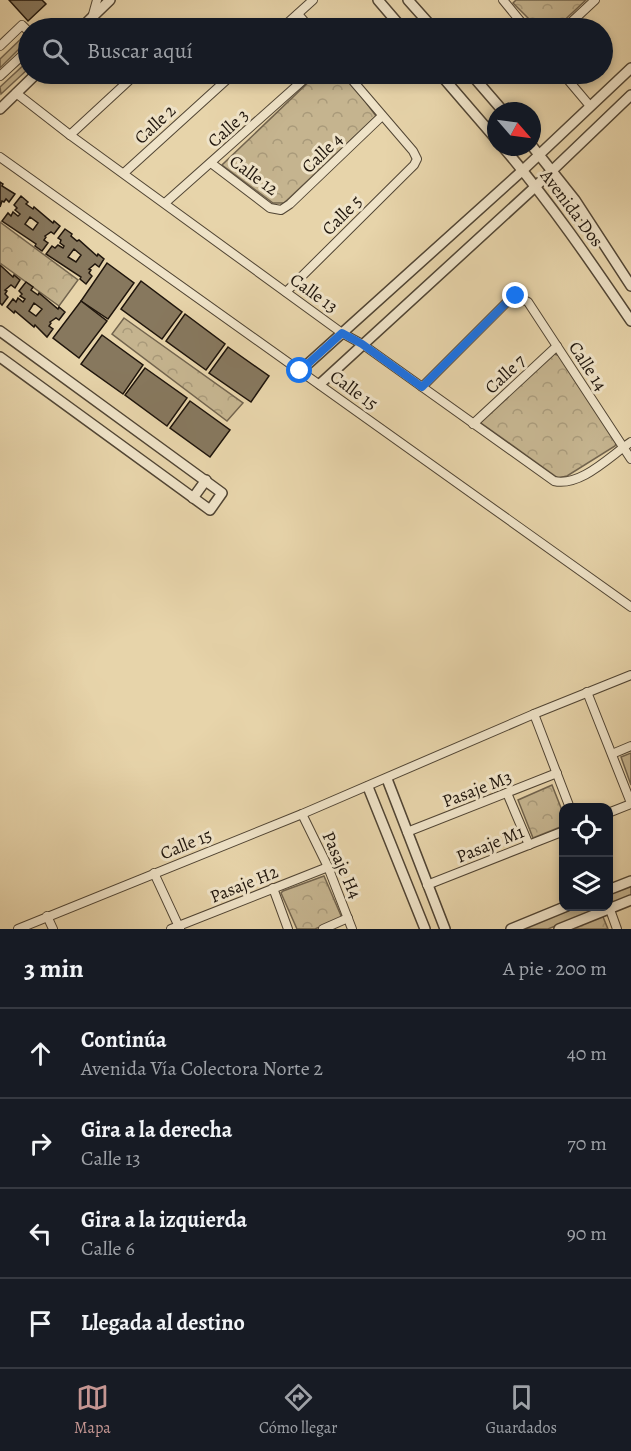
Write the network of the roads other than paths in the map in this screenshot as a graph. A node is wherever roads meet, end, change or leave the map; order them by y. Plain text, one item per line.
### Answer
1 (97, 0) edge
2 (110, 0) edge
3 (313, 0) edge
4 (378, 0) edge
5 (408, 0) edge
6 (595, 0) edge
7 (506, 1) edge
8 (298, 14) junction
9 (92, 18) joint
10 (293, 18) edge
11 (301, 18) edge
12 (393, 18) edge
13 (424, 18) edge
14 (519, 18) edge
15 (576, 18) edge
16 (18, 29) edge
17 (0, 46) edge
18 (18, 59) edge
19 (631, 68) edge
20 (0, 76) edge
21 (25, 84) edge
22 (125, 84) edge
23 (221, 84) edge
24 (298, 84) edge
25 (355, 84) edge
26 (449, 84) edge
27 (479, 84) edge
28 (571, 84) edge
29 (16, 93) junction
30 (631, 95) edge
31 (494, 102) edge
32 (590, 106) junction
33 (0, 109) edge
34 (382, 116) junction
35 (487, 129) edge
36 (70, 135) junction
37 (541, 152) edge
38 (511, 156) edge
39 (537, 156) edge
40 (541, 156) edge
41 (0, 157) edge
42 (211, 163) junction
43 (523, 170) junction
44 (552, 170) junction
45 (124, 173) junction
46 (535, 187) junction
47 (165, 203) junction
48 (281, 210) joint
49 (631, 286) edge
50 (286, 292) junction
51 (631, 321) edge
52 (0, 331) edge
53 (342, 333) junction
54 (362, 344) junction
55 (557, 346) junction
56 (0, 357) edge
57 (300, 371) junction
58 (320, 384) junction
59 (422, 387) junction
60 (473, 423) junction
61 (631, 442) edge
62 (624, 447) junction
63 (631, 459) edge
64 (206, 480) junction
65 (193, 498) junction
66 (631, 608) edge
67 (631, 675) edge
68 (587, 692) junction
69 (534, 714) junction
70 (631, 746) edge
71 (612, 754) junction
72 (557, 773) junction
73 (387, 779) junction
74 (368, 787) junction
75 (507, 793) junction
76 (568, 803) edge
77 (631, 803) edge
78 (613, 811) edge
79 (302, 814) junction
80 (407, 832) junction
81 (559, 833) edge
82 (529, 844) junction
83 (328, 867) junction
84 (154, 873) junction
85 (631, 881) edge
86 (427, 885) junction
87 (273, 888) junction
88 (613, 888) edge
89 (631, 900) edge
90 (613, 905) edge
91 (559, 909) edge
92 (598, 911) edge
93 (611, 911) edge
94 (47, 916) junction
95 (348, 918) junction
96 (177, 928) edge
97 (18, 929) edge
98 (53, 929) edge
99 (288, 929) edge
100 (323, 929) edge
101 (352, 929) edge
102 (425, 929) edge
103 (445, 929) edge
104 (511, 929) edge
105 (560, 929) edge
106 (617, 929) edge

1 - 9 street
2 - 9 street
3 - 8 street
4 - 12 street
5 - 13 street
6 - 15 street
7 - 14 street
8 - 10 street
8 - 11 street
16 - 17 street
18 - 20 street
19 - 32 street
21 - 29 street
22 - 36 street
23 - 45 street, Calle 2
24 - 42 street, Calle 3
25 - 34 street
26 - 35 street
27 - 31 street
28 - 32 street
29 - 33 street
29 - 36 street, Calle 13
30 - 44 street
32 - 37 street
34 - 48 street, Calle 4
34 - 50 street, Calle 5
36 - 45 street, Calle 13
38 - 43 street, Avenida Dos
39 - 43 street
40 - 44 street, Avenida Dos
41 - 57 street, Calle 15
42 - 47 street, Calle 3
42 - 48 street, Calle 12
43 - 46 street, Avenida Dos
43 - 53 street
44 - 46 street
44 - 49 street, Avenida Dos
45 - 47 street, Calle 13
46 - 51 street, Avenida Dos
46 - 54 street
47 - 50 street, Calle 13
50 - 53 street, Calle 13
52 - 64 street
53 - 54 street, Calle 13
53 - 57 street
54 - 58 street
54 - 59 street, Calle 13
55 - 59 street, Calle 14
55 - 60 street, Calle 7
55 - 62 street, Calle 14
56 - 65 street
57 - 58 street, Calle 15
58 - 66 street, Calle 15
59 - 60 street, Calle 13
60 - 62 street, Calle 13
61 - 62 street, Calle 13
62 - 63 street, Calle 14
64 - 65 street
64 - 65 street
67 - 68 street, Calle 15
68 - 69 street, Calle 15
68 - 71 street
69 - 72 street
69 - 73 street, Calle 15
70 - 71 street
71 - 77 street
72 - 75 street, Pasaje M3
72 - 76 street
73 - 74 street, Calle 15
73 - 80 street
74 - 79 street, Calle 15
74 - 102 street
75 - 80 street, Pasaje M3
75 - 82 street
77 - 78 street
79 - 83 street, Pasaje H4
79 - 84 street, Calle 15
80 - 86 street
81 - 82 street, Pasaje M1
82 - 86 street, Pasaje M1
83 - 87 street, Pasaje H2
83 - 95 street, Pasaje H4
84 - 94 street, Calle 15
84 - 96 street
85 - 88 street
86 - 103 street
87 - 96 street, Pasaje H2
87 - 99 street
89 - 90 street
91 - 104 street
92 - 105 street
93 - 106 street
94 - 97 street, Calle 15
94 - 98 street
95 - 100 street
95 - 101 street, Pasaje H4

